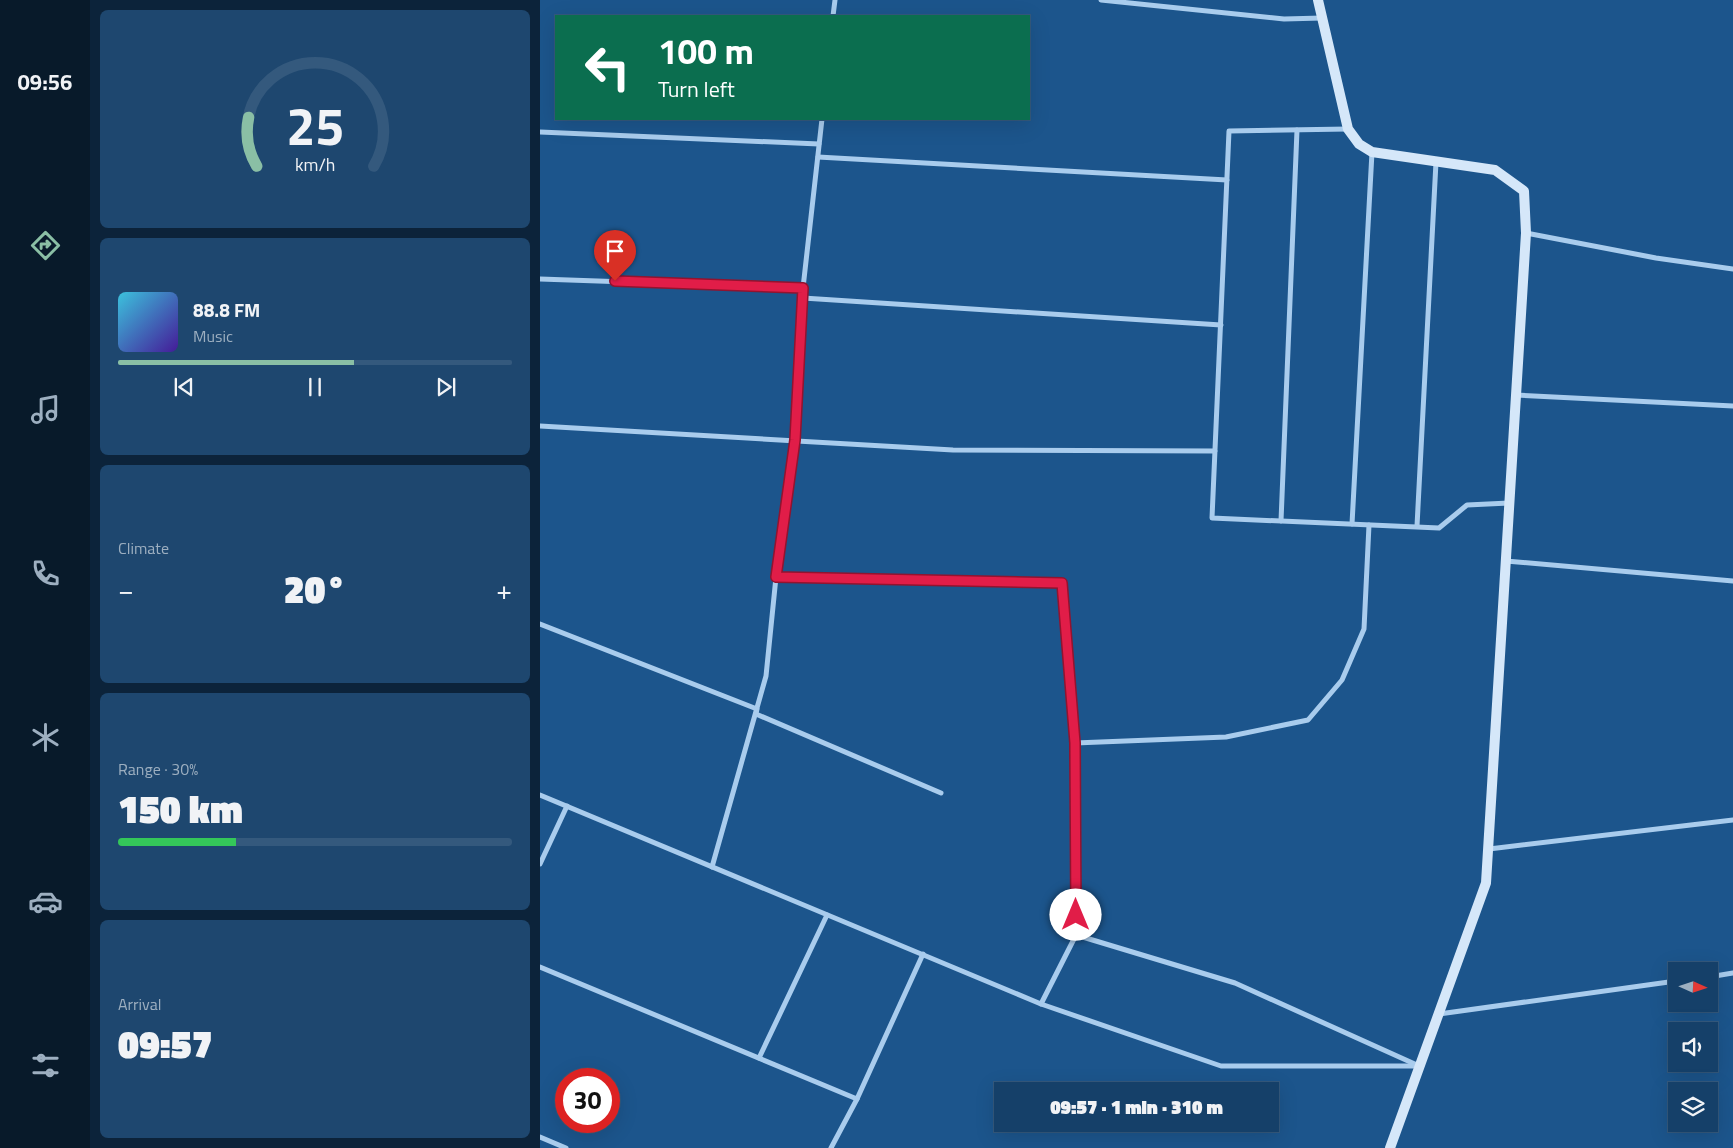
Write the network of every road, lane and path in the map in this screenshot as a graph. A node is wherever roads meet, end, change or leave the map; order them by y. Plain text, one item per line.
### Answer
1 (835, 0) edge
2 (1102, 0) edge
3 (1318, 0) edge
4 (833, 15) edge
5 (1322, 18) junction
6 (822, 120) edge
7 (1297, 130) junction
8 (1348, 130) junction
9 (540, 132) edge
10 (819, 144) junction
11 (1372, 152) junction
12 (818, 157) junction
13 (1436, 162) junction
14 (1227, 180) junction
15 (1526, 232) junction
16 (1733, 269) edge
17 (540, 279) edge
18 (803, 288) junction
19 (803, 298) junction
20 (1221, 325) junction
21 (1516, 396) junction
22 (1733, 406) edge
23 (540, 426) edge
24 (795, 440) junction
25 (1216, 451) junction
26 (1509, 503) junction
27 (1281, 521) junction
28 (1352, 524) junction
29 (1369, 525) junction
30 (1418, 526) junction
31 (1506, 561) junction
32 (776, 577) junction
33 (1733, 581) edge
34 (540, 624) edge
35 (757, 709) junction
36 (1075, 743) junction
37 (941, 793) dead end
38 (540, 795) edge
39 (567, 806) junction
40 (1733, 820) edge
41 (1488, 849) junction
42 (540, 864) edge
43 (712, 867) junction
44 (827, 915) junction
45 (1076, 934) junction
46 (923, 954) junction
47 (540, 967) edge
48 (1733, 973) edge
49 (1718, 976) edge
50 (1668, 982) edge
51 (1041, 1004) junction
52 (1438, 1014) junction
53 (759, 1058) junction
54 (1419, 1066) junction
55 (857, 1099) junction
56 (540, 1137) edge
57 (566, 1148) edge
58 (831, 1148) edge
59 (1390, 1148) edge

1 - 4 street
2 - 5 street
3 - 5 street
5 - 8 street
6 - 10 street
7 - 8 street
7 - 14 street
7 - 27 street
8 - 11 street
9 - 10 street
10 - 12 street
11 - 13 street
11 - 28 street
12 - 14 street
12 - 18 street
13 - 15 street
13 - 30 street
14 - 20 street
15 - 16 street
15 - 21 street
17 - 18 street
18 - 19 street
19 - 20 street
19 - 24 street
20 - 25 street
21 - 22 street
21 - 26 street
23 - 24 street
24 - 25 street
24 - 32 street
25 - 27 street
26 - 30 street
26 - 31 street
27 - 28 street
28 - 29 street
29 - 30 street
29 - 36 street
31 - 33 street
31 - 41 street
32 - 35 street
32 - 36 street
34 - 35 street
35 - 37 street
35 - 43 street
36 - 45 street
38 - 39 street
39 - 42 street
39 - 43 street
40 - 41 street
41 - 52 street
43 - 44 street
44 - 46 street
44 - 53 street
45 - 51 street
45 - 54 street
46 - 51 street
46 - 55 street
47 - 53 street
48 - 49 street
50 - 52 street
51 - 54 street
52 - 54 street
53 - 55 street
54 - 59 street
55 - 58 street
56 - 57 street

